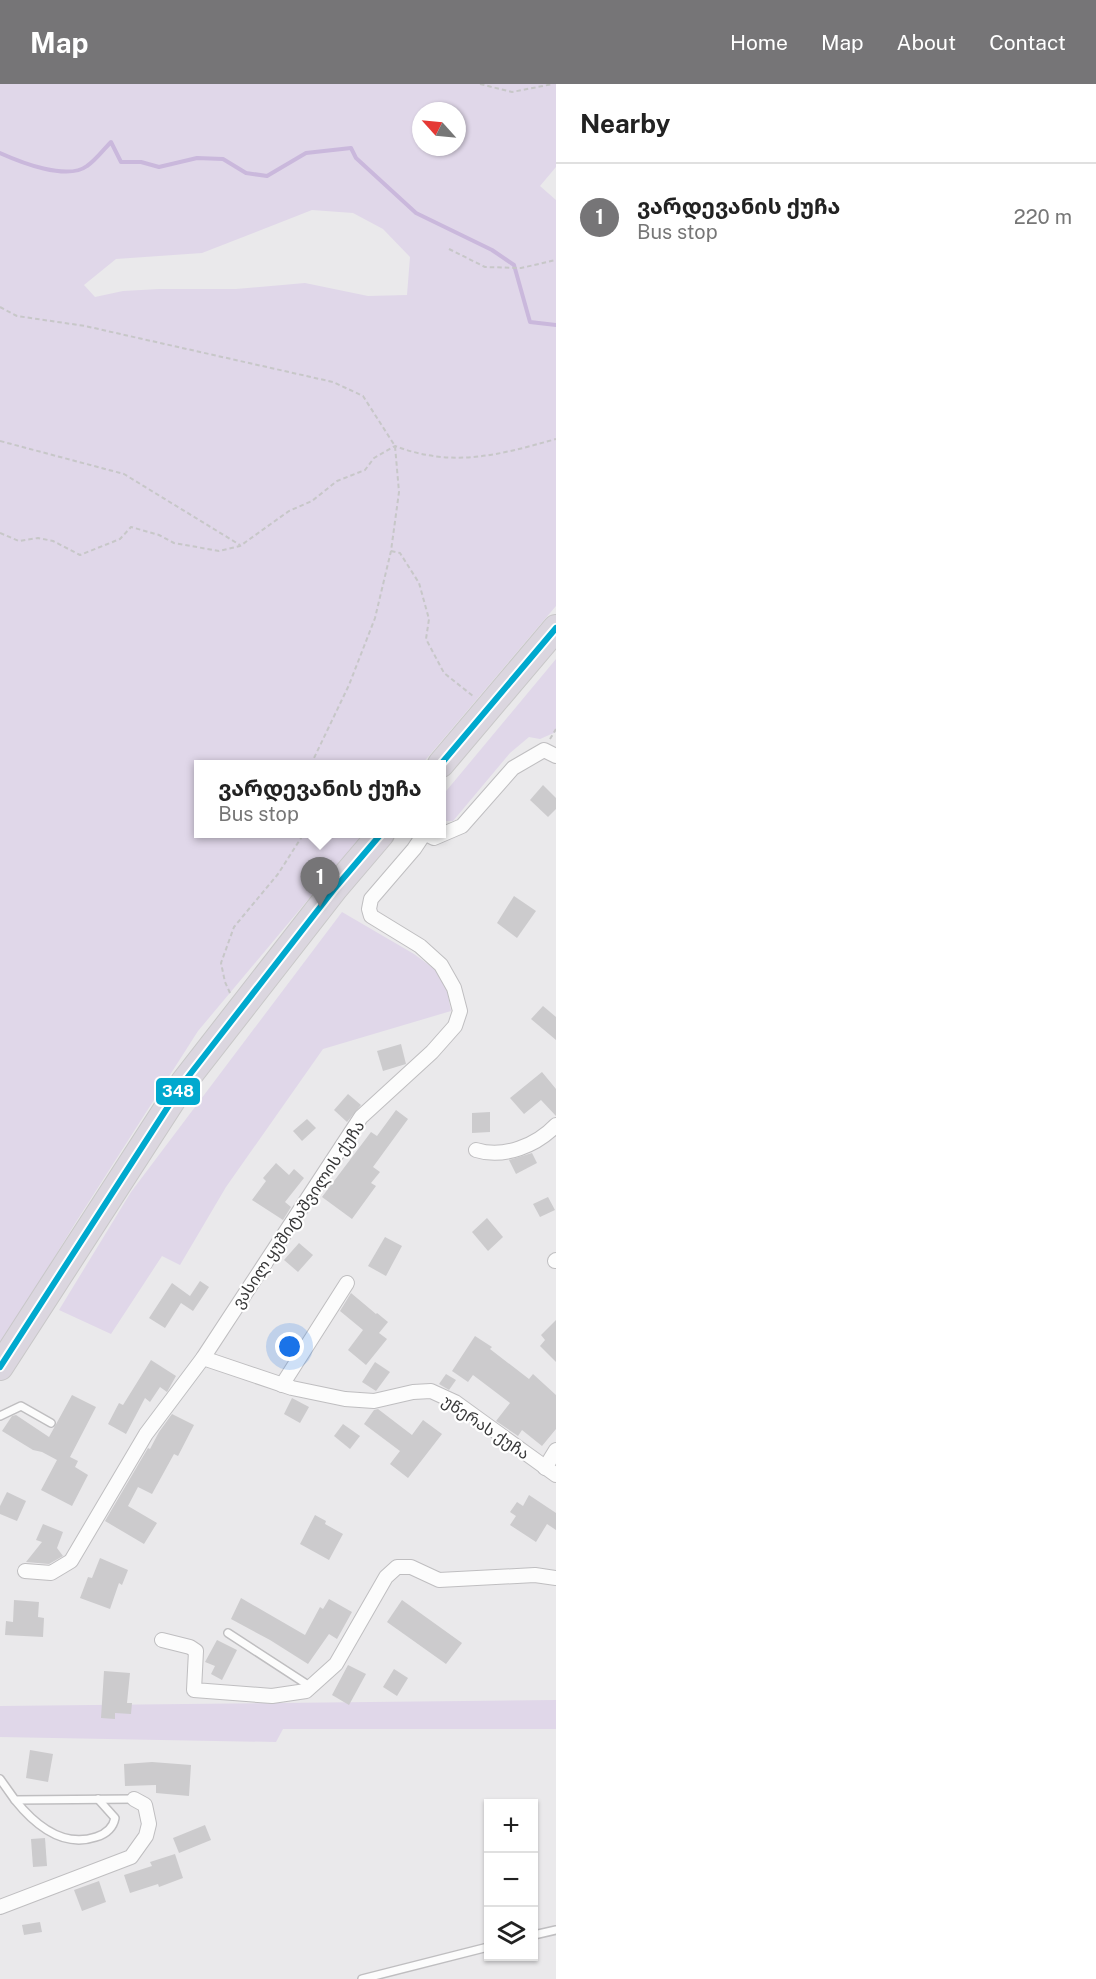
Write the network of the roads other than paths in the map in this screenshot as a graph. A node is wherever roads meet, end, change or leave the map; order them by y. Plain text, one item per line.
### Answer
1 (556, 628) edge
2 (556, 756) edge
3 (445, 760) edge
4 (446, 833) edge
5 (378, 838) edge
6 (422, 838) edge
7 (556, 1125) edge
8 (476, 1150) dead end
9 (347, 1283) dead end
10 (202, 1358) junction
11 (0, 1367) edge
12 (282, 1385) junction
13 (0, 1416) edge
14 (51, 1423) dead end
15 (556, 1450) edge
16 (551, 1472) edge
17 (26, 1571) dead end
18 (556, 1578) edge
19 (228, 1633) dead end
20 (162, 1640) dead end
21 (311, 1687) junction
22 (0, 1779) edge
23 (134, 1798) joint
24 (98, 1799) junction
25 (15, 1800) junction
26 (0, 1907) edge
27 (556, 1930) edge
28 (538, 1934) edge
29 (484, 1948) edge
30 (363, 1979) edge

1 - 3 highway
2 - 4 street
5 - 11 highway
6 - 10 street, ვასილ ყუშიტაშვილის ქუჩა
7 - 8 street
9 - 12 street
10 - 12 street, უწერას ქუჩა
10 - 17 street, ვასილ ყუშიტაშვილის ქუჩა
12 - 16 street, უწერას ქუჩა
13 - 14 lane
15 - 16 street
18 - 21 street
19 - 21 lane
20 - 21 street
22 - 25 lane
23 - 24 lane
23 - 26 street
24 - 25 lane
24 - 25 lane
27 - 28 lane
29 - 30 lane

